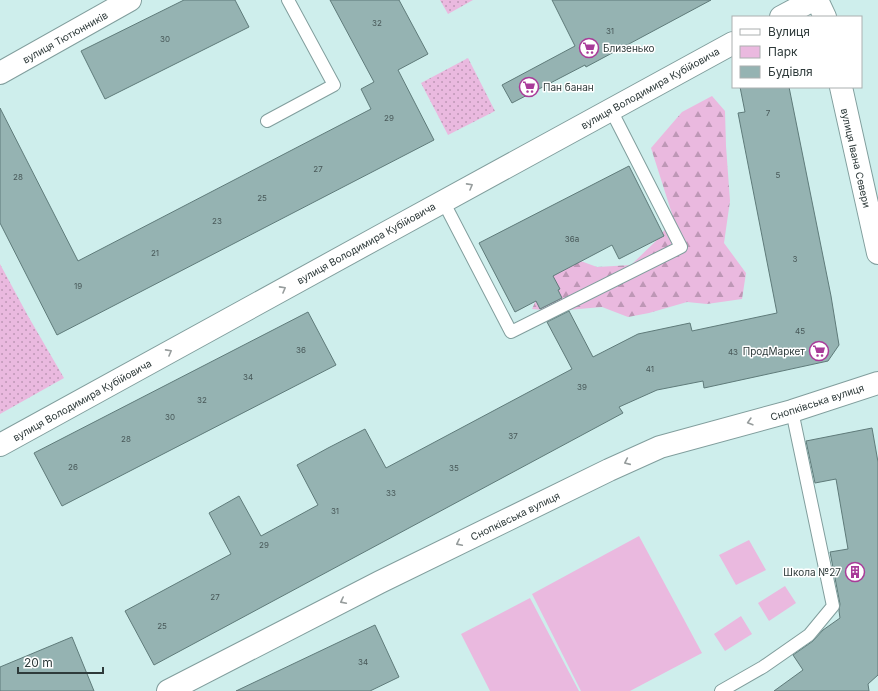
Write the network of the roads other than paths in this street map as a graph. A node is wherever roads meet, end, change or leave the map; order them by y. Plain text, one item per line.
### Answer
1 (130, 0) edge
2 (288, 0) edge
3 (813, 0) edge
4 (817, 0) edge
5 (783, 16) edge
6 (825, 16) edge
7 (732, 44) edge
8 (0, 73) edge
9 (840, 88) edge
10 (611, 110) junction
11 (267, 121) dead end
12 (443, 201) junction
13 (878, 253) edge
14 (878, 383) edge
15 (792, 410) junction
16 (0, 445) edge
17 (168, 691) edge
18 (722, 691) edge

1 - 8 street, вулиця Тютюнників
2 - 11 lane
3 - 5 street
4 - 6 street
7 - 10 street, вулиця Володимира Кубійовича
9 - 13 street, вулиця Івана Севери
12 -> 10 street, вулиця Володимира Кубійовича
10 - 12 lane
16 -> 12 street, вулиця Володимира Кубійовича
14 - 15 street, Снопківська вулиця
15 -> 17 street, Снопківська вулиця
15 - 18 lane

